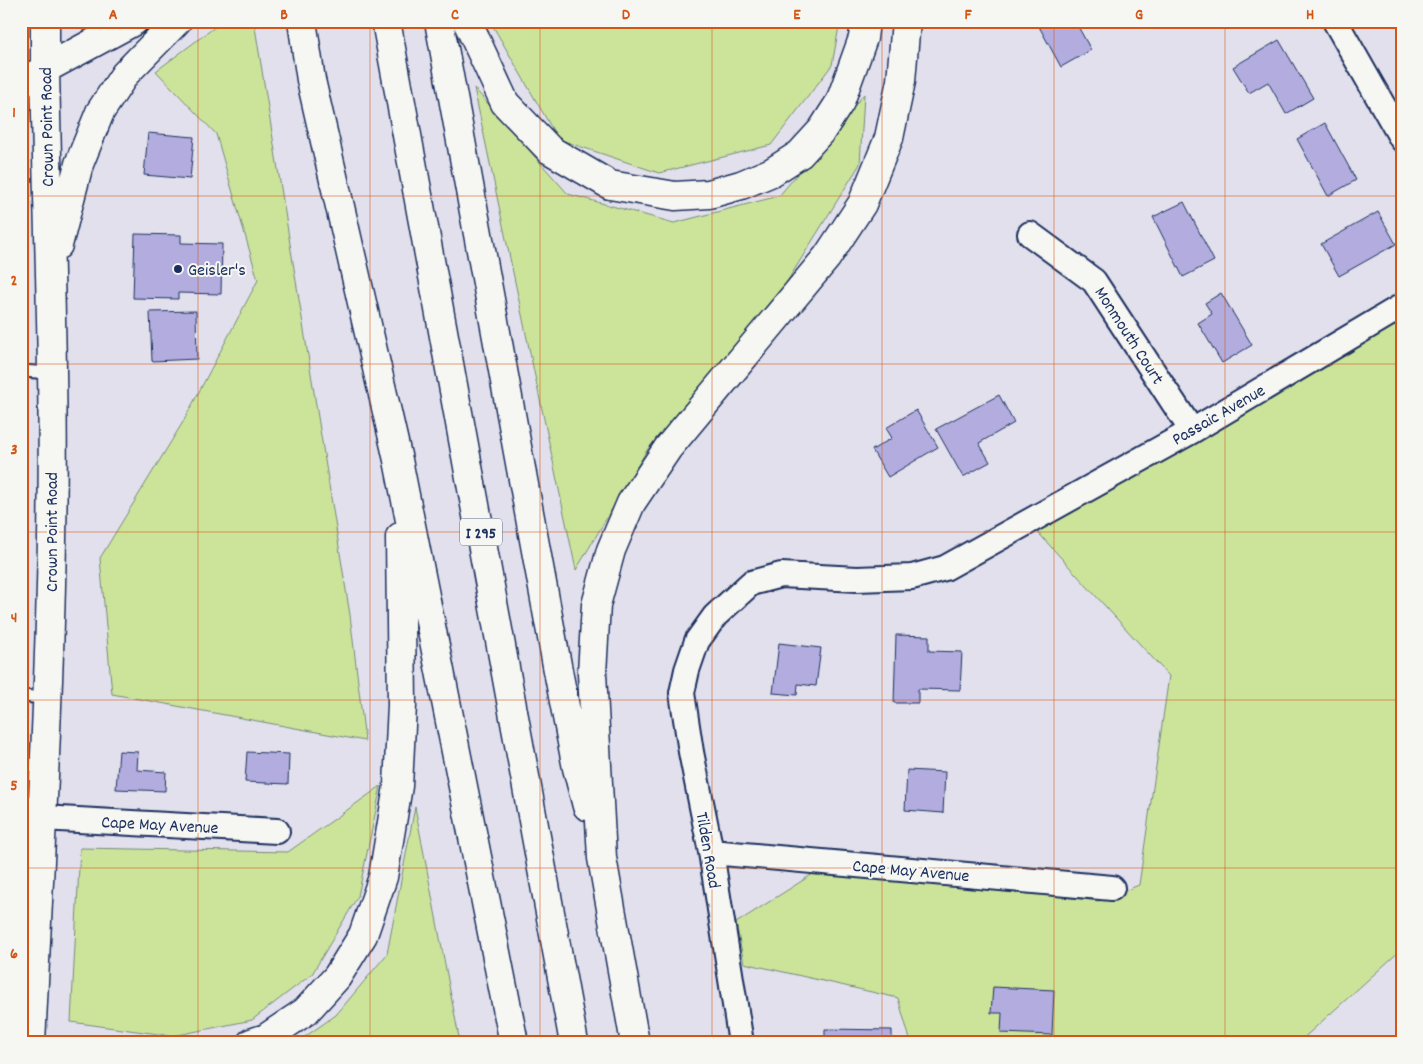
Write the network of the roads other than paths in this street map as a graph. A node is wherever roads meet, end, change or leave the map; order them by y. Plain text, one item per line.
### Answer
1 (45, 21) edge
2 (134, 21) edge
3 (176, 21) edge
4 (302, 21) edge
5 (440, 21) edge
6 (467, 21) edge
7 (865, 21) edge
8 (906, 21) edge
9 (1335, 21) edge
10 (386, 22) edge
11 (45, 69) junction
12 (21, 83) edge
13 (1402, 139) edge
14 (1030, 234) dead end
15 (50, 278) junction
16 (1402, 306) edge
17 (21, 371) edge
18 (52, 373) junction
19 (1192, 431) junction
20 (398, 460) junction
21 (691, 657) joint
22 (21, 696) edge
23 (49, 699) junction
24 (42, 818) junction
25 (277, 831) dead end
26 (711, 852) junction
27 (602, 858) junction
28 (1112, 888) dead end
29 (31, 1043) edge
30 (251, 1043) edge
31 (514, 1043) edge
32 (574, 1043) edge
33 (635, 1043) edge
34 (741, 1043) edge

1 - 11 main road, Crown Point Road
2 - 11 main road
3 - 15 main road
4 - 20 main road
5 - 27 main road
6 - 7 main road
8 - 27 main road
9 - 13 street
10 - 32 main road, I 295
11 - 12 main road
11 - 15 main road, Crown Point Road
14 - 19 street, Monmouth Court
15 - 18 main road, Crown Point Road
16 - 19 street, Passaic Avenue
17 - 18 lane
18 - 23 main road, Crown Point Road
19 - 21 street, Passaic Avenue
20 - 30 main road
20 - 31 main road
21 - 26 street, Tilden Road
22 - 23 lane
23 - 24 main road, Crown Point Road
24 - 25 street, Cape May Avenue
24 - 29 main road, Crown Point Road
26 - 28 street, Cape May Avenue
26 - 34 street, Tilden Road
27 - 33 main road

